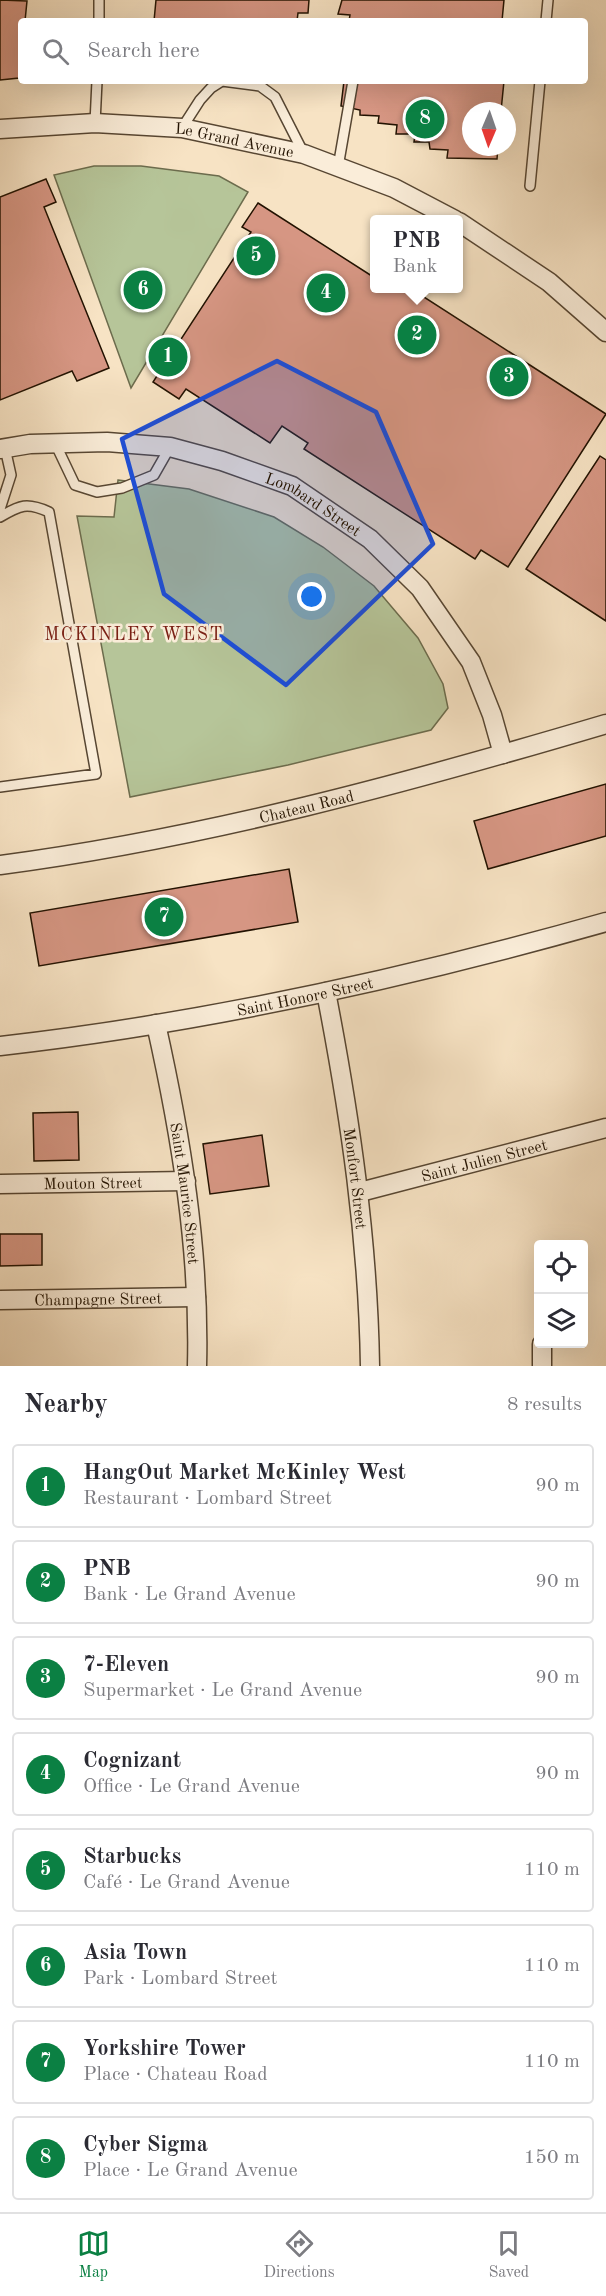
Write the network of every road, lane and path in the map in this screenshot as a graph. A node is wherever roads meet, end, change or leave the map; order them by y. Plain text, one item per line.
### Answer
1 (99, 0) edge
2 (548, 0) edge
3 (99, 18) edge
4 (546, 18) edge
5 (97, 84) edge
6 (217, 84) edge
7 (261, 84) edge
8 (352, 84) edge
9 (540, 84) edge
10 (96, 123) junction
11 (182, 128) junction
12 (0, 129) edge
13 (304, 154) junction
14 (338, 167) junction
15 (530, 186) dead end
16 (446, 215) edge
17 (463, 225) edge
18 (606, 332) edge
19 (55, 442) junction
20 (170, 447) junction
21 (2, 449) edge
22 (0, 509) edge
23 (0, 517) edge
24 (606, 724) edge
25 (503, 754) junction
26 (0, 787) edge
27 (0, 865) edge
28 (606, 921) edge
29 (326, 992) junction
30 (156, 1024) junction
31 (0, 1046) edge
32 (606, 1128) edge
33 (186, 1181) junction
34 (0, 1184) edge
35 (360, 1192) junction
36 (196, 1297) junction
37 (0, 1300) edge
38 (542, 1348) edge
39 (197, 1366) edge
40 (370, 1366) edge
41 (542, 1366) edge

1 - 3 lane
2 - 4 lane
5 - 10 lane
6 - 11 lane
7 - 13 lane
8 - 14 lane
9 - 15 lane
10 - 11 street, Le Grand Avenue
10 - 12 street, Le Grand Avenue
11 - 13 street, Le Grand Avenue
13 - 14 street, Le Grand Avenue
14 - 16 street, Le Grand Avenue
17 - 18 street, Le Grand Avenue
19 - 20 street, Lombard Street
19 - 20 lane
19 - 21 street, Lombard Street
20 - 25 street, Lombard Street
21 - 22 lane
23 - 26 lane
24 - 25 street, Chateau Road
25 - 27 street, Chateau Road
28 - 29 street, Saint Honore Street
29 - 30 street, Saint Honore Street
29 - 35 street, Monfort Street
30 - 31 street, Saint Honore Street
30 - 33 street, Saint Maurice Street
32 - 35 street, Saint Julien Street
33 - 34 street, Mouton Street
33 - 36 street, Saint Maurice Street
35 - 40 street, Monfort Street
36 - 37 street, Champagne Street
36 - 39 street, Saint Maurice Street
38 - 41 street

